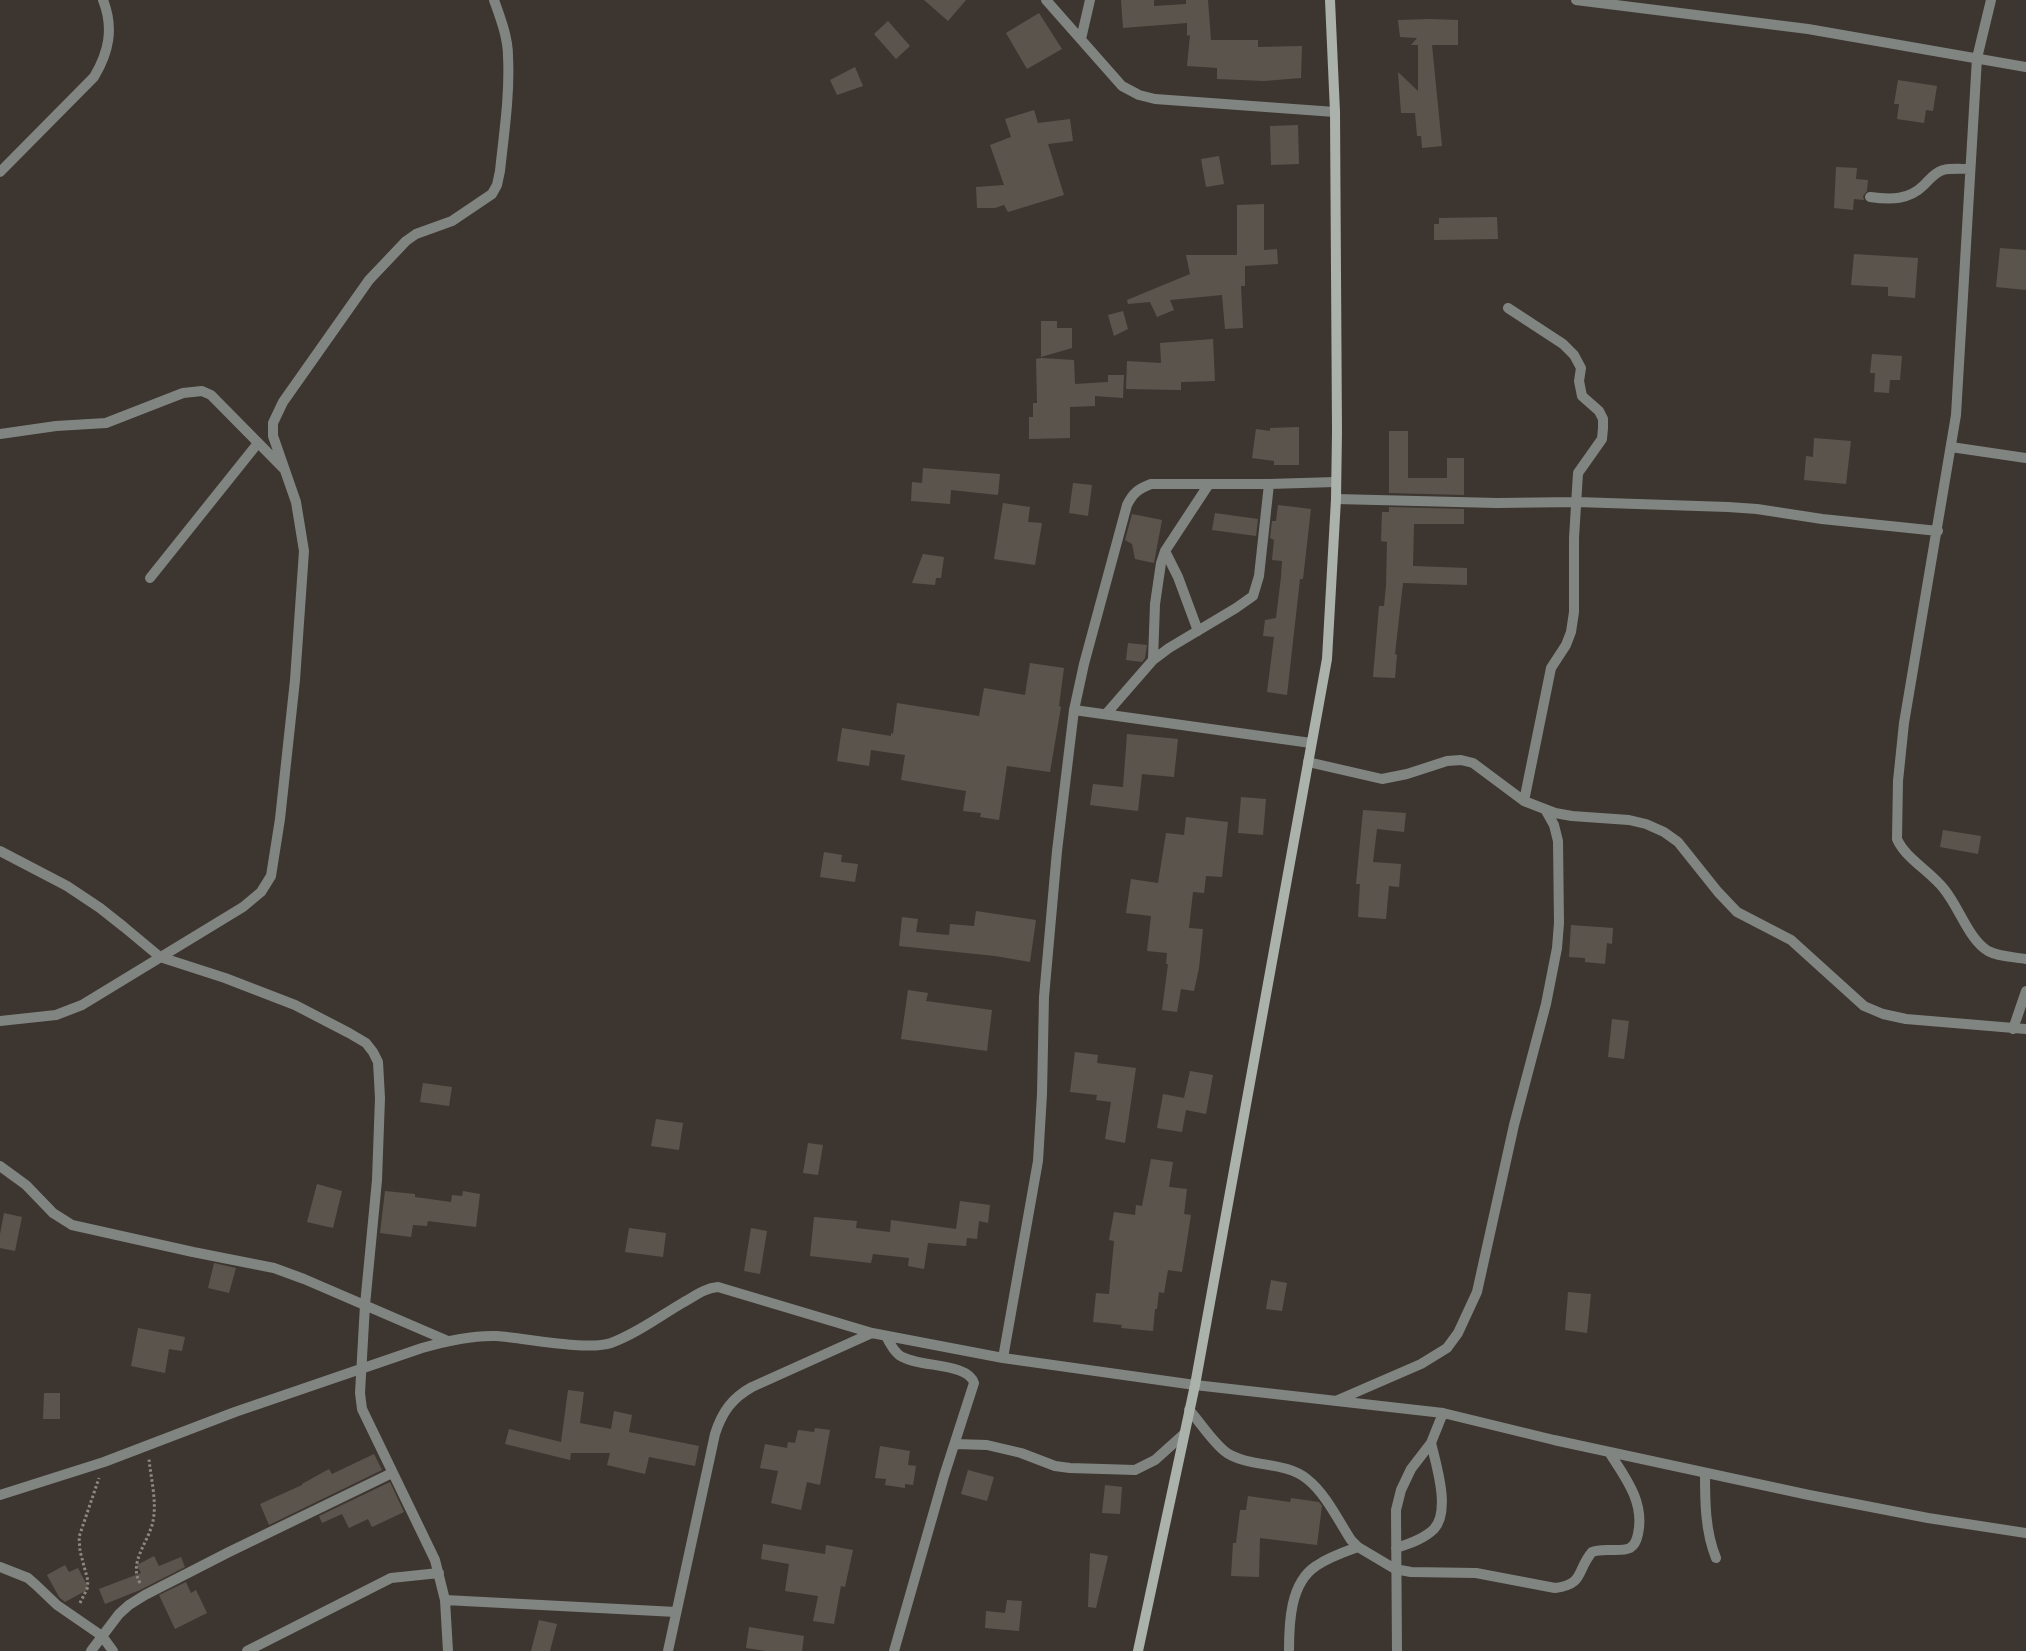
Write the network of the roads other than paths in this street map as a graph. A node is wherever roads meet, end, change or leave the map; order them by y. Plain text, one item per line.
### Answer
1 (103, 0) edge
2 (494, 0) edge
3 (1046, 0) edge
4 (1090, 0) edge
5 (1330, 0) edge
6 (1576, 0) edge
7 (1991, 0) edge
8 (1081, 39) junction
9 (1977, 58) junction
10 (2026, 66) edge
11 (1335, 112) junction
12 (1970, 169) junction
13 (0, 172) edge
14 (1870, 197) dead end
15 (1508, 308) dead end
16 (0, 434) edge
17 (258, 443) junction
18 (1951, 447) junction
19 (2026, 458) edge
20 (286, 471) junction
21 (1335, 482) junction
22 (1209, 484) junction
23 (1269, 484) junction
24 (1336, 499) junction
25 (1577, 502) junction
26 (1938, 531) junction
27 (1165, 550) junction
28 (150, 578) dead end
29 (1198, 631) junction
30 (1153, 660) junction
31 (1074, 710) junction
32 (1106, 714) junction
33 (1311, 743) junction
34 (1308, 762) junction
35 (1524, 800) junction
36 (1545, 809) junction
37 (0, 851) edge
38 (160, 957) junction
39 (2026, 960) edge
40 (2026, 991) edge
41 (0, 1021) edge
42 (2013, 1029) junction
43 (2026, 1029) edge
44 (0, 1166) edge
45 (365, 1305) junction
46 (872, 1333) junction
47 (886, 1336) junction
48 (448, 1341) junction
49 (1004, 1358) junction
50 (361, 1368) junction
51 (1195, 1385) junction
52 (1337, 1401) junction
53 (1190, 1410) junction
54 (1443, 1413) junction
55 (1184, 1434) junction
56 (1431, 1442) junction
57 (955, 1444) junction
58 (1609, 1452) junction
59 (392, 1473) junction
60 (1705, 1473) junction
61 (0, 1495) edge
62 (2026, 1533) edge
63 (1358, 1547) junction
64 (1396, 1548) junction
65 (1716, 1558) dead end
66 (0, 1567) edge
67 (1395, 1569) junction
68 (439, 1573) junction
69 (445, 1600) junction
70 (676, 1612) junction
71 (102, 1636) junction
72 (91, 1651) edge
73 (114, 1651) edge
74 (247, 1651) edge
75 (448, 1651) edge
76 (668, 1651) edge
77 (894, 1651) edge
78 (1138, 1651) edge
79 (1289, 1651) edge
80 (1397, 1651) edge

1 - 13 street
2 - 20 street
3 - 8 street
4 - 8 street
5 - 11 street
6 - 9 street
7 - 9 street
8 - 11 street
9 - 10 street
9 - 12 street
11 - 21 street
12 - 14 street
12 - 18 street
15 - 25 street
16 - 17 street
17 - 20 street
17 - 28 street
18 - 19 street
18 - 26 street
20 - 38 street
21 - 23 street
21 - 24 street
22 - 23 street
22 - 27 street
22 - 31 street
23 - 29 street
24 - 25 street
24 - 33 street
25 - 26 street
25 - 35 street
26 - 39 street
27 - 29 street
27 - 30 street
29 - 30 street
30 - 32 street
31 - 32 street
31 - 49 street
32 - 33 street
33 - 34 street
34 - 35 street
34 - 51 street
35 - 36 street
36 - 42 street
36 - 52 street
37 - 38 street
38 - 41 street
38 - 45 street
40 - 42 street
42 - 43 street
44 - 45 street
45 - 48 street
45 - 50 street
46 - 47 street
46 - 48 street
46 - 70 street
47 - 49 street
47 - 57 street
48 - 50 street
49 - 51 street
50 - 59 street
50 - 61 street
51 - 52 street
51 - 53 street
52 - 54 street
53 - 55 street
53 - 63 street
54 - 56 street
54 - 58 street
55 - 57 street
55 - 78 street
56 - 64 street
56 - 64 street
57 - 77 street
58 - 60 street
58 - 67 street
59 - 68 street
59 - 71 street
60 - 62 street
60 - 65 street
63 - 67 street
63 - 79 street
64 - 67 street
66 - 71 street
67 - 80 street
68 - 69 street
68 - 74 street
69 - 70 street
69 - 75 street
70 - 76 street
71 - 72 street
71 - 73 street

